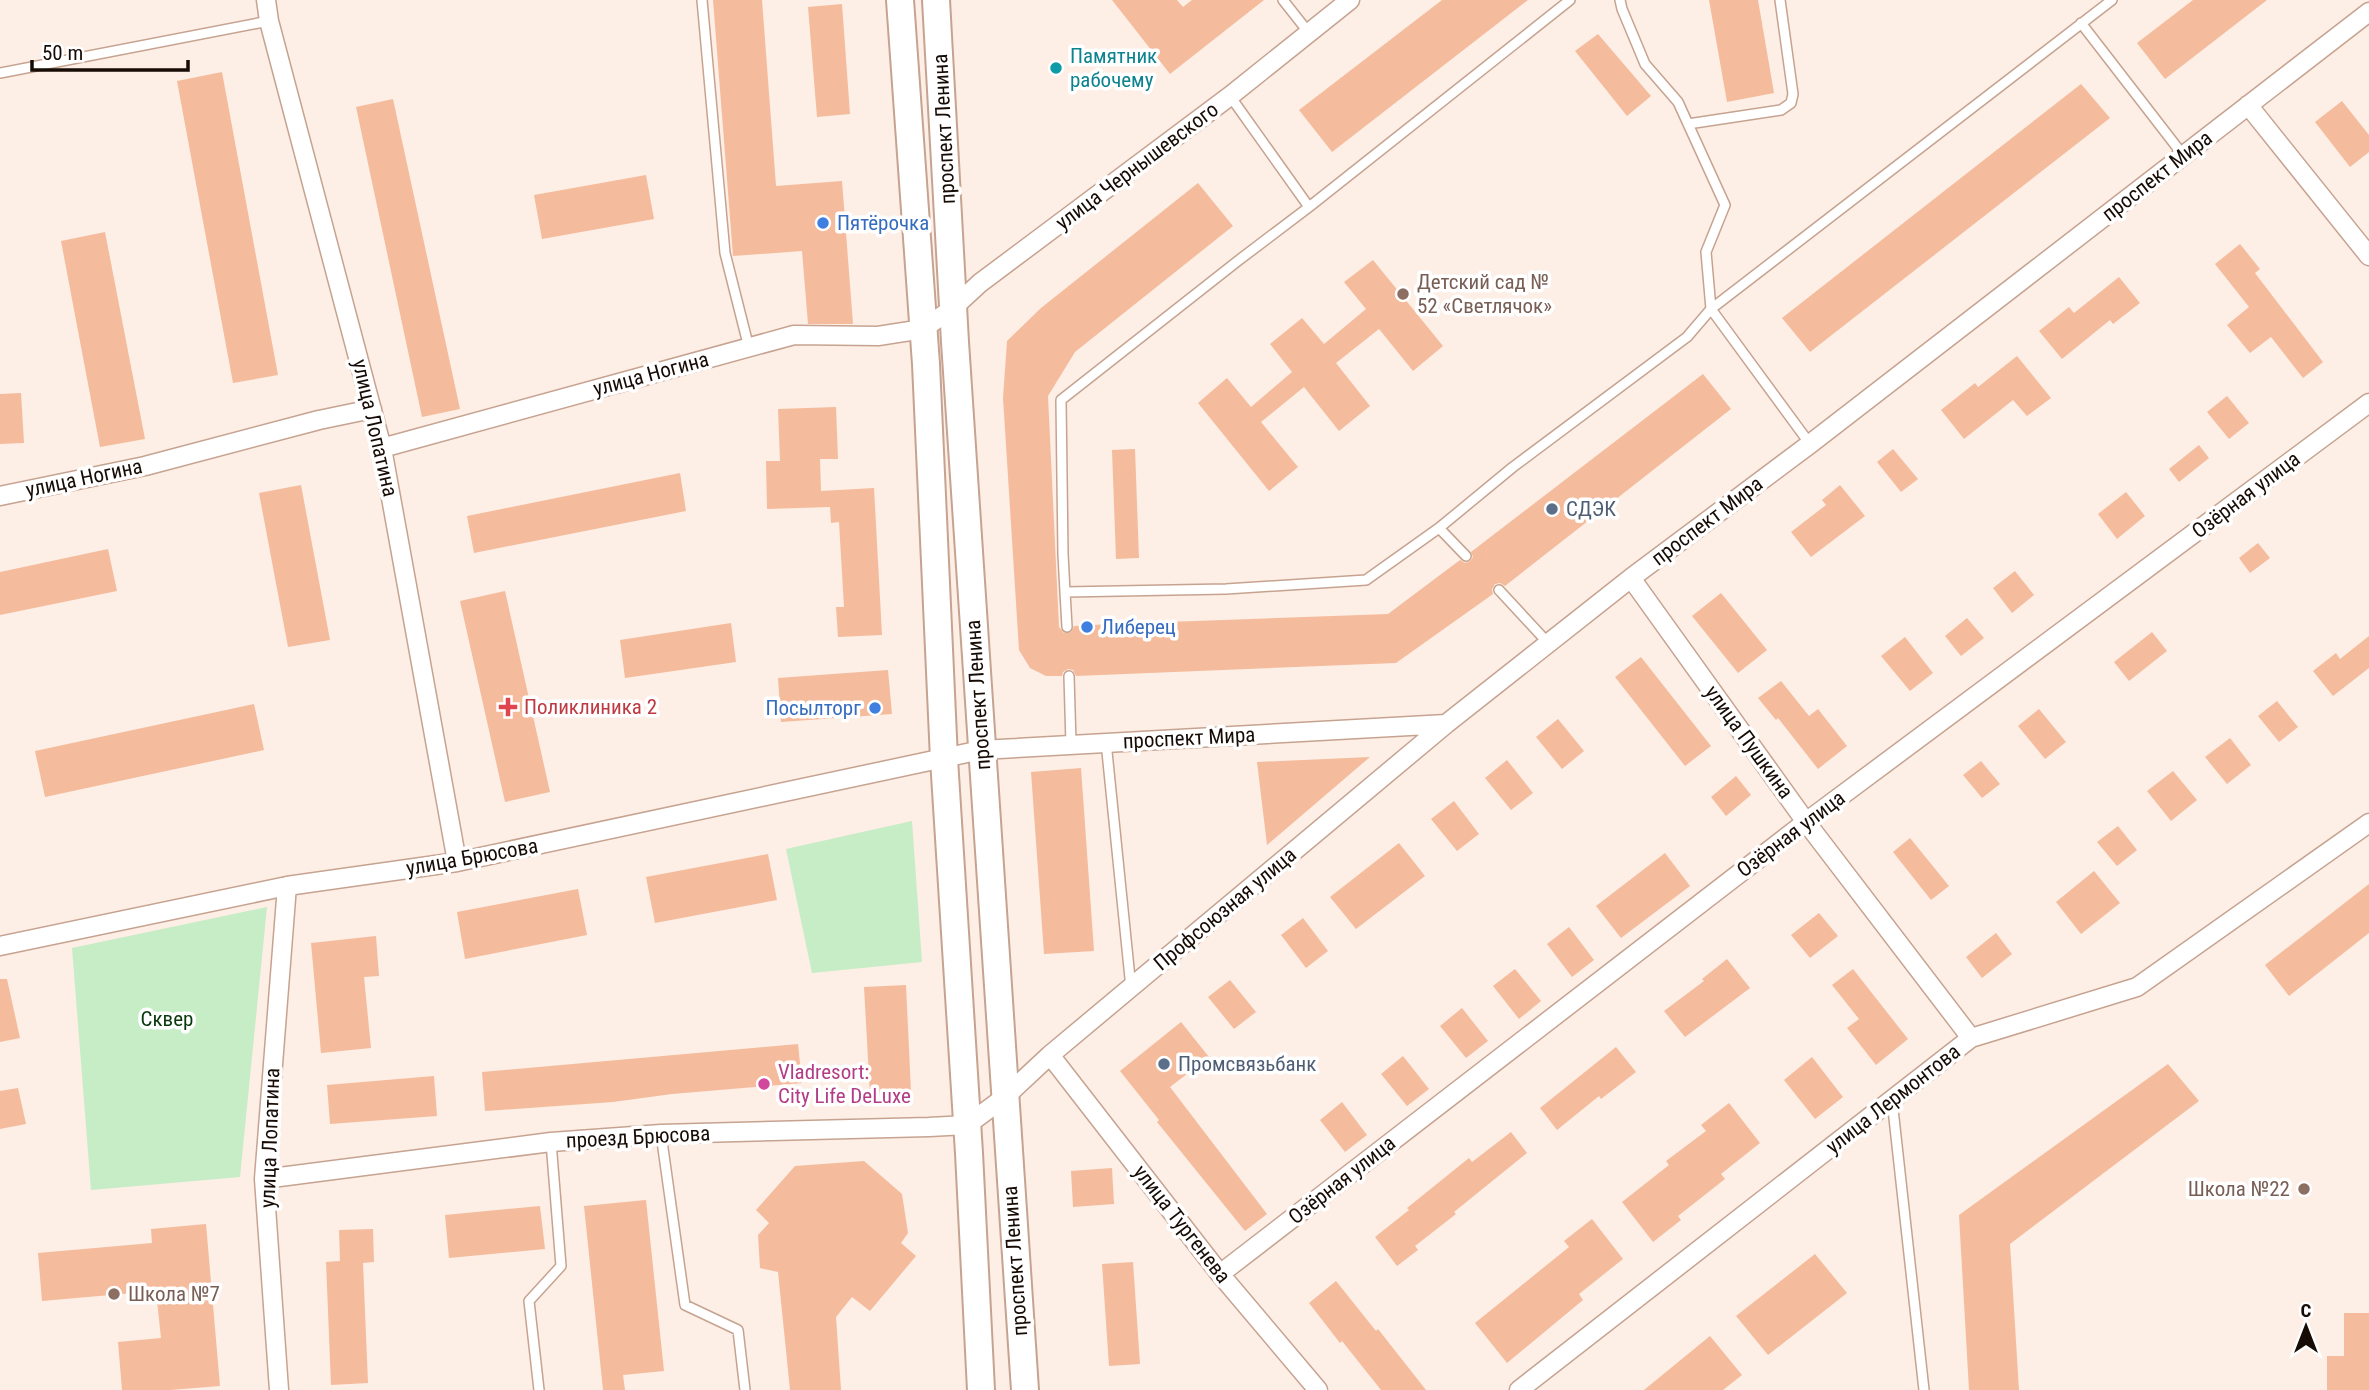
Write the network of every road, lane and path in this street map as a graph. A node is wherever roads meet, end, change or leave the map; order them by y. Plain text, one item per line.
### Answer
1 (266, 0) edge
2 (702, 0) edge
3 (900, 0) edge
4 (936, 0) edge
5 (1283, 0) edge
6 (1350, 0) edge
7 (1570, 0) edge
8 (1620, 0) edge
9 (1780, 0) edge
10 (2112, 0) edge
11 (2369, 12) edge
12 (269, 21) junction
13 (2081, 23) junction
14 (1309, 33) junction
15 (0, 73) edge
16 (1230, 96) junction
17 (2248, 105) junction
18 (1688, 124) junction
19 (2183, 155) junction
20 (1310, 207) junction
21 (2369, 256) edge
22 (953, 308) junction
23 (1712, 309) junction
24 (923, 329) junction
25 (749, 348) junction
26 (2369, 402) edge
27 (372, 409) junction
28 (1810, 444) junction
29 (382, 448) junction
30 (0, 496) edge
31 (1439, 528) junction
32 (1466, 556) dead end
33 (1631, 578) junction
34 (1499, 590) dead end
35 (1065, 592) junction
36 (1067, 627) dead end
37 (1549, 643) junction
38 (1069, 676) dead end
39 (1446, 724) junction
40 (1106, 742) junction
41 (1071, 744) junction
42 (981, 750) junction
43 (944, 759) junction
44 (1806, 822) junction
45 (2369, 823) edge
46 (457, 862) junction
47 (287, 886) junction
48 (0, 946) edge
49 (1130, 988) junction
50 (1971, 1038) junction
51 (1050, 1055) junction
52 (1005, 1097) junction
53 (1892, 1100) junction
54 (967, 1125) junction
55 (661, 1134) junction
56 (551, 1142) junction
57 (264, 1179) junction
58 (1220, 1274) junction
59 (279, 1390) edge
60 (539, 1390) edge
61 (745, 1390) edge
62 (981, 1390) edge
63 (1025, 1390) edge
64 (1318, 1390) edge
65 (1519, 1390) edge
66 (1924, 1390) edge

1 - 12 street, улица Лопатина
2 - 25 lane
3 - 24 main road, проспект Ленина
4 - 22 main road, проспект Ленина
5 - 14 lane
6 - 14 street, улица Чернышевского
7 - 20 lane
8 - 18 lane
9 - 18 lane
10 - 13 lane
11 - 17 street, проспект Мира
12 - 15 lane
12 - 27 street, улица Лопатина
13 - 19 lane
13 - 23 lane
14 - 16 street, улица Чернышевского
16 - 20 lane
16 - 22 street, улица Чернышевского
17 - 19 street, проспект Мира
17 - 21 street
18 - 23 lane
19 - 28 street, проспект Мира
20 - 35 lane
22 - 24 street, улица Чернышевского
22 - 42 main road, проспект Ленина
23 - 28 lane
23 - 31 lane
24 - 25 street, улица Ногина
24 - 43 main road, проспект Ленина
25 - 29 street, улица Ногина
26 - 44 street, Озёрная улица
27 - 29 street, улица Лопатина
27 - 30 street, улица Ногина
28 - 33 street, проспект Мира
29 - 46 street, улица Лопатина
31 - 32 lane
31 - 35 lane
33 - 37 street, проспект Мира
33 - 44 street, улица Пушкина
34 - 37 lane
35 - 36 lane
37 - 39 street, проспект Мира
38 - 41 lane
39 - 40 street, проспект Мира
39 - 49 street, Профсоюзная улица
40 - 41 street, проспект Мира
40 - 49 lane
41 - 42 street, проспект Мира
42 - 43 street, проспект Мира
42 - 52 main road, проспект Ленина
43 - 46 street, улица Брюсова
43 - 54 main road, проспект Ленина
44 - 50 street, улица Пушкина
44 - 58 street, Озёрная улица
45 - 50 street, улица Лермонтова
46 - 47 street, улица Брюсова
47 - 48 street, улица Брюсова
47 - 57 street, улица Лопатина
49 - 51 street, Профсоюзная улица
50 - 53 street, улица Лермонтова
51 - 52 street, Профсоюзная улица
51 - 58 street, улица Тургенева
52 - 54 street
52 - 63 main road, проспект Ленина
53 - 65 street, улица Лермонтова
53 - 66 lane
54 - 55 street, проезд Брюсова
54 - 62 main road, проспект Ленина
55 - 56 street, проезд Брюсова
55 - 61 lane
56 - 57 street, проезд Брюсова
56 - 60 lane
57 - 59 street, улица Лопатина
58 - 64 street, улица Тургенева

